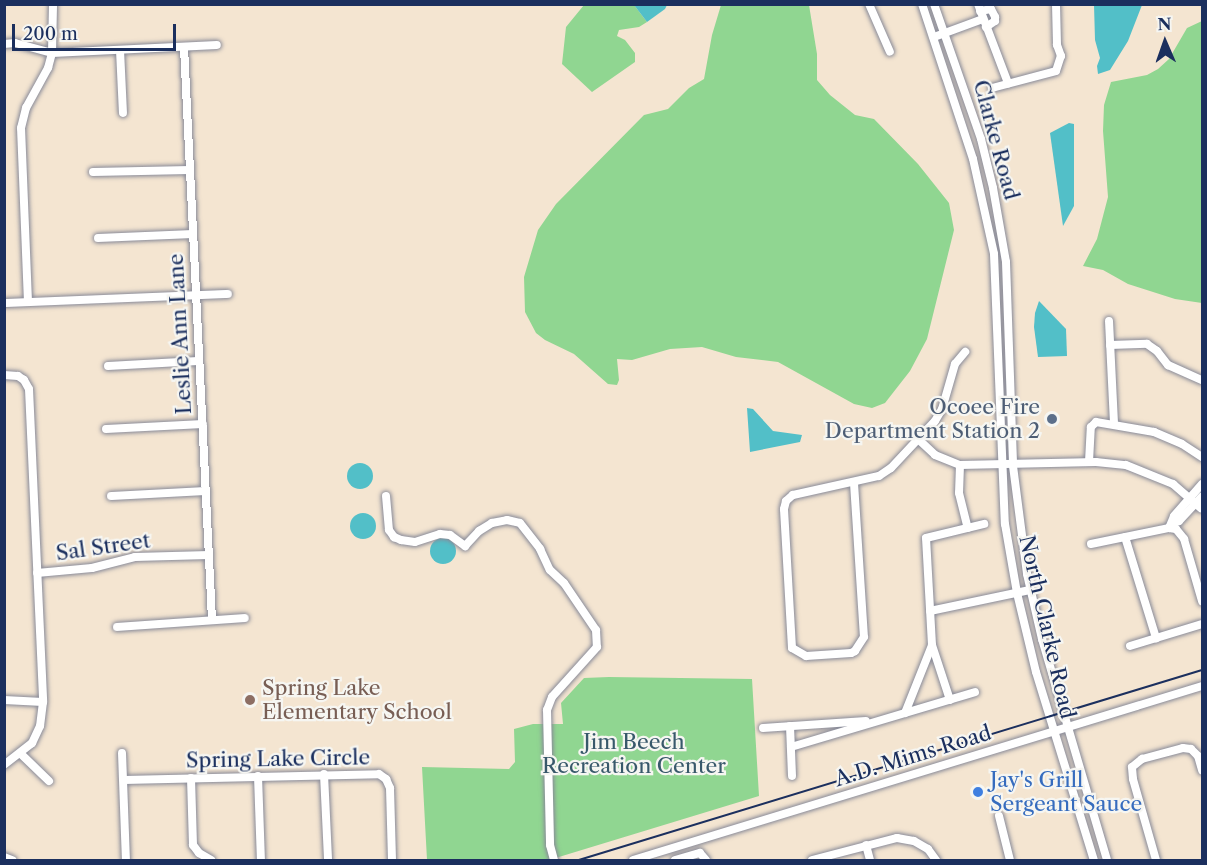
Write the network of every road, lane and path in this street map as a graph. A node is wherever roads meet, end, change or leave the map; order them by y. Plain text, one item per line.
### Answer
1 (53, 4) edge
2 (869, 4) edge
3 (922, 4) edge
4 (934, 4) edge
5 (1056, 4) edge
6 (979, 8) edge
7 (984, 23) junction
8 (944, 32) junction
9 (934, 36) junction
10 (4, 44) edge
11 (217, 45) dead end
12 (184, 46) junction
13 (120, 50) junction
14 (890, 52) dead end
15 (52, 53) junction
16 (1008, 83) junction
17 (992, 88) dead end
18 (123, 113) dead end
19 (190, 170) junction
20 (93, 172) dead end
21 (193, 234) junction
22 (98, 238) dead end
23 (997, 287) joint
24 (1008, 288) joint
25 (228, 294) dead end
26 (196, 295) junction
27 (28, 302) junction
28 (4, 303) edge
29 (1109, 321) dead end
30 (1110, 345) junction
31 (965, 352) dead end
32 (198, 361) junction
33 (108, 366) dead end
34 (7, 375) edge
35 (1203, 380) edge
36 (203, 424) junction
37 (1114, 424) junction
38 (106, 429) dead end
39 (918, 439) junction
40 (1203, 457) edge
41 (1089, 462) junction
42 (960, 465) junction
43 (1002, 466) junction
44 (1013, 466) junction
45 (854, 483) junction
46 (1203, 483) edge
47 (206, 491) junction
48 (111, 496) dead end
49 (386, 496) dead end
50 (1198, 501) edge
51 (984, 524) dead end
52 (1171, 525) junction
53 (968, 528) junction
54 (1125, 537) junction
55 (1091, 544) dead end
56 (209, 555) junction
57 (37, 573) junction
58 (1030, 590) junction
59 (1017, 593) junction
60 (1203, 601) edge
61 (930, 611) junction
62 (245, 618) dead end
63 (212, 620) junction
64 (1203, 624) edge
65 (117, 627) dead end
66 (1156, 638) junction
67 (932, 645) junction
68 (1130, 646) dead end
69 (1203, 686) edge
70 (975, 692) dead end
71 (4, 700) edge
72 (950, 700) junction
73 (43, 702) junction
74 (905, 713) junction
75 (880, 721) junction
76 (790, 726) junction
77 (1069, 727) junction
78 (763, 728) dead end
79 (1053, 732) junction
80 (790, 747) junction
81 (122, 753) dead end
82 (21, 754) junction
83 (4, 765) edge
84 (1203, 770) edge
85 (324, 774) junction
86 (258, 776) junction
87 (792, 776) dead end
88 (191, 778) junction
89 (124, 780) junction
90 (49, 781) dead end
91 (999, 816) dead end
92 (866, 845) junction
93 (4, 857) edge
94 (12, 861) edge
95 (126, 861) edge
96 (211, 861) edge
97 (261, 861) edge
98 (328, 861) edge
99 (392, 861) edge
100 (554, 861) edge
101 (633, 861) edge
102 (675, 861) edge
103 (706, 861) edge
104 (812, 861) edge
105 (870, 861) edge
106 (936, 861) edge
107 (1010, 861) edge
108 (1094, 861) edge
109 (1107, 861) edge
110 (1156, 861) edge

1 - 15 street
2 - 14 street
3 - 9 street, Clarke Road
4 - 8 street, Clarke Road
5 - 16 street
6 - 7 street
6 - 7 street
7 - 8 street
7 - 16 street
8 - 9 street
8 - 24 street, Clarke Road
9 - 23 street, Clarke Road
10 - 15 street
11 - 12 street
12 - 13 street
12 - 19 street, Leslie Ann Lane
13 - 15 street
13 - 18 street
15 - 27 street
16 - 17 street
19 - 20 street
19 - 21 street, Leslie Ann Lane
21 - 22 street
21 - 26 street, Leslie Ann Lane
23 - 43 street, North Clarke Road
24 - 44 street, North Clarke Road
25 - 26 street
26 - 27 street
26 - 32 street, Leslie Ann Lane
27 - 28 street
29 - 30 street
30 - 35 street
30 - 37 street
31 - 39 street
32 - 33 street
32 - 36 street, Leslie Ann Lane
34 - 57 street
36 - 38 street
36 - 47 street, Leslie Ann Lane
37 - 40 street
37 - 41 street
39 - 42 street
39 - 45 street
41 - 44 street
41 - 50 street
42 - 43 street
42 - 53 street
43 - 44 street
43 - 59 street, North Clarke Road
44 - 58 street, North Clarke Road
45 - 45 street
46 - 50 street
47 - 48 street
47 - 56 street, Leslie Ann Lane
49 - 100 street
50 - 52 street
51 - 53 street
52 - 54 street
52 - 60 street
53 - 61 street
54 - 55 street
54 - 66 street
56 - 57 street, Sal Street
56 - 63 street, Leslie Ann Lane
57 - 73 street
58 - 59 street
58 - 77 street, North Clarke Road
59 - 61 street
59 - 79 street, North Clarke Road
61 - 67 street
62 - 63 street
63 - 65 street
64 - 66 street
66 - 68 street
67 - 72 street
67 - 74 street
69 - 77 street, A.D. Mims Road
70 - 72 street
71 - 73 street
72 - 74 street
73 - 82 street
74 - 75 street
75 - 76 street
75 - 80 street
76 - 78 street
76 - 80 street
77 - 79 street, A.D. Mims Road
77 - 109 street, North Clarke Road
79 - 101 street, A.D. Mims Road
79 - 108 street, North Clarke Road
80 - 87 street
81 - 89 street
82 - 83 street
82 - 90 street
84 - 110 street
85 - 86 street, Spring Lake Circle
85 - 98 street
85 - 99 street, Spring Lake Circle
86 - 88 street, Spring Lake Circle
86 - 97 street
88 - 89 street, Spring Lake Circle
88 - 96 street
89 - 95 street
91 - 107 street
92 - 104 street
92 - 105 street
92 - 106 street
93 - 94 street
102 - 103 street

